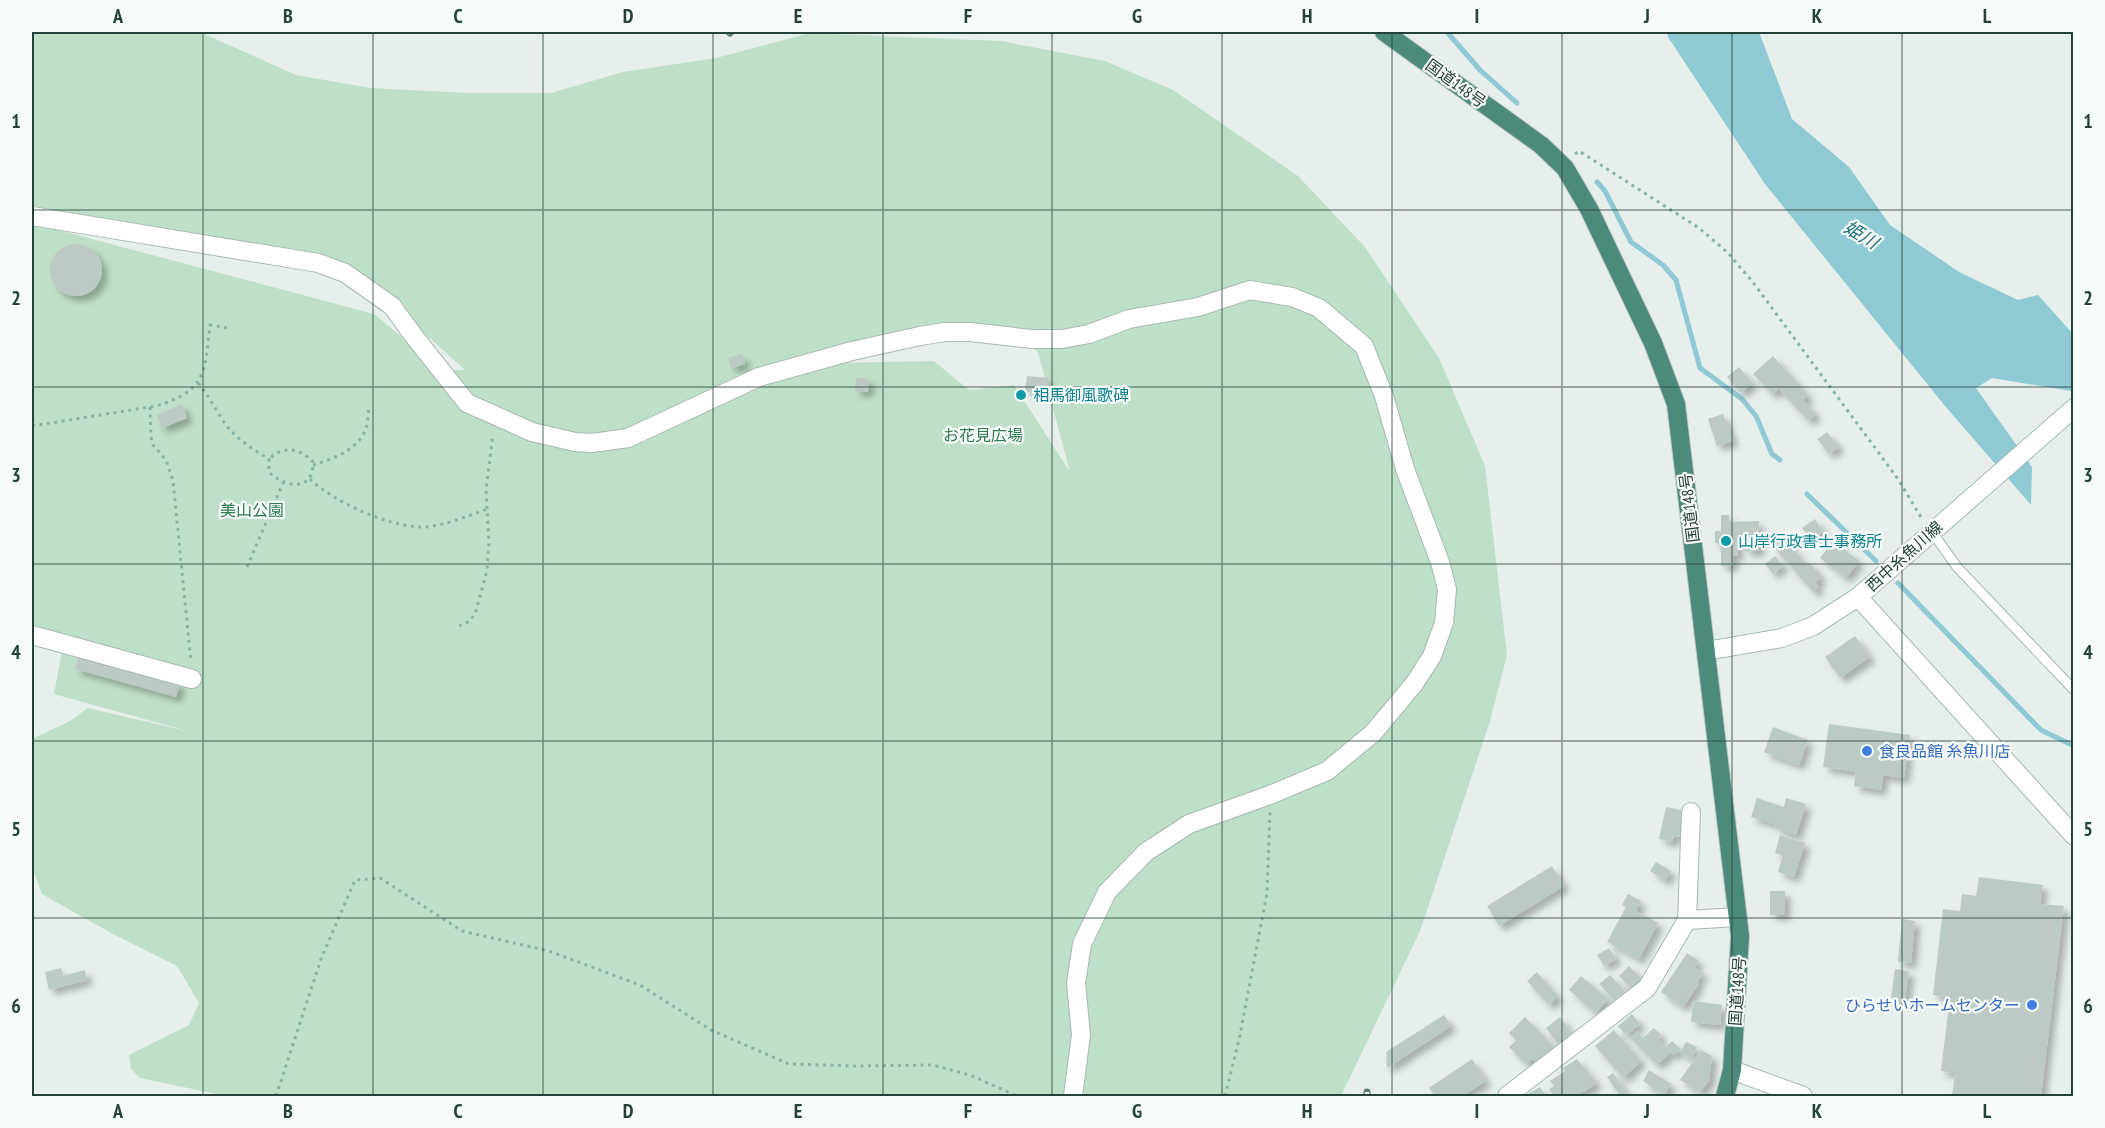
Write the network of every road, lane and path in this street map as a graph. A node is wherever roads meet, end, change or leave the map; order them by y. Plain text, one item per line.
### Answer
1 (1384, 32) edge
2 (1571, 157) dead end
3 (32, 216) edge
4 (229, 328) dead end
5 (198, 383) junction
6 (150, 407) junction
7 (369, 407) dead end
8 (2073, 408) edge
9 (498, 418) junction
10 (32, 426) edge
11 (269, 459) junction
12 (313, 465) junction
13 (310, 479) junction
14 (283, 483) junction
15 (488, 509) dead end
16 (1935, 529) junction
17 (248, 567) dead end
18 (1858, 597) junction
19 (459, 627) dead end
20 (32, 635) edge
21 (1706, 651) junction
22 (192, 679) joint
23 (2073, 690) edge
24 (1270, 795) junction
25 (1691, 812) dead end
26 (2073, 836) edge
27 (1738, 917) junction
28 (1687, 920) junction
29 (1732, 1070) junction
30 (276, 1096) edge
31 (1017, 1096) edge
32 (1072, 1096) edge
33 (1225, 1096) edge
34 (1507, 1096) edge
35 (1725, 1096) edge
36 (1803, 1096) edge

1 - 21 highway, 国道148号
2 - 16 path
3 - 9 street
4 - 5 path
5 - 6 path
5 - 11 path
6 - 10 path
6 - 22 path
7 - 12 path
8 - 16 street, 西中糸魚川線
9 - 19 path
9 - 24 street
11 - 12 path
11 - 14 path
12 - 13 path
13 - 14 path
13 - 15 path
14 - 17 path
16 - 18 street, 西中糸魚川線
16 - 23 lane
18 - 21 street, 西中糸魚川線
18 - 26 street
20 - 22 street
21 - 27 highway, 国道148号
24 - 32 street
24 - 33 path
25 - 28 street
27 - 28 street
27 - 29 highway, 国道148号
28 - 34 street
29 - 35 highway, 国道148号
29 - 36 street
30 - 31 path

